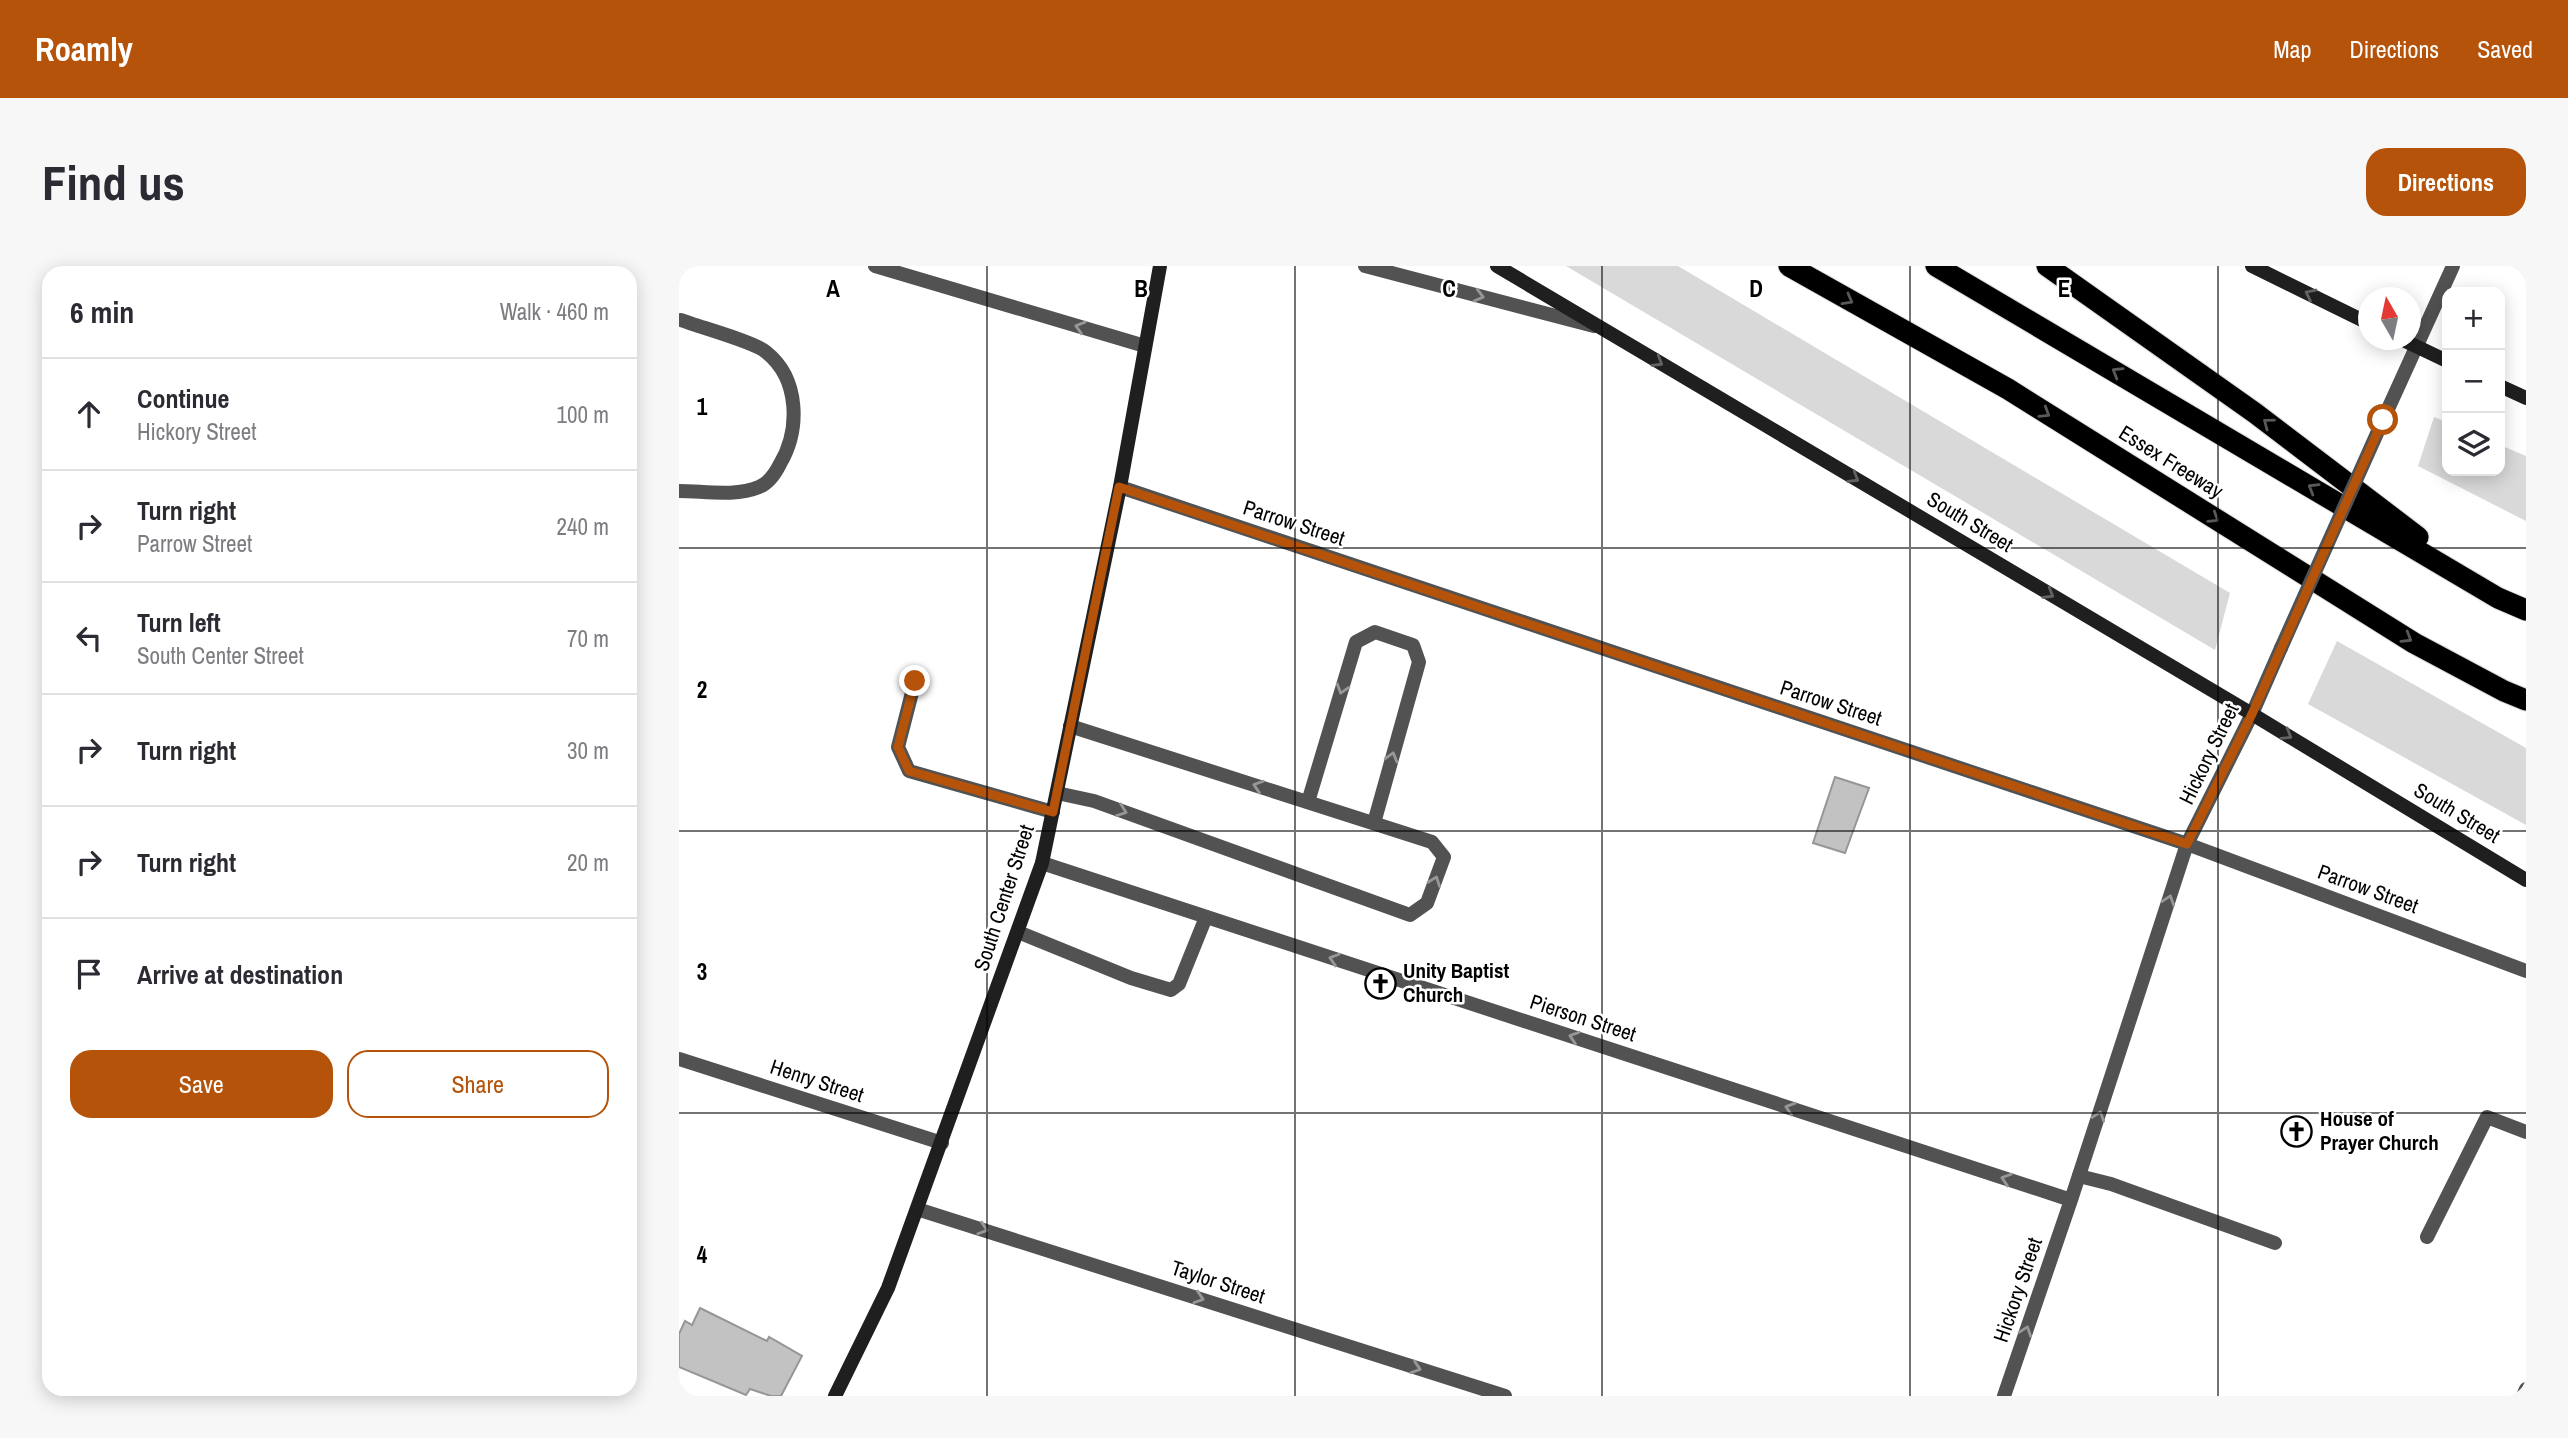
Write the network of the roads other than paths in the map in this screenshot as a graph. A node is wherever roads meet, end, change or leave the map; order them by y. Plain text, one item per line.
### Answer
1 (875, 266) edge
2 (1160, 266) edge
3 (1365, 266) edge
4 (1497, 266) edge
5 (1789, 266) edge
6 (1936, 266) edge
7 (2047, 266) edge
8 (2252, 266) edge
9 (2453, 266) edge
10 (2358, 318) edge
11 (681, 320) dead end
12 (1599, 327) junction
13 (2421, 337) edge
14 (1145, 346) junction
15 (2421, 348) edge
16 (2415, 350) edge
17 (2442, 358) edge
18 (2505, 388) edge
19 (2526, 398) edge
20 (1119, 487) junction
21 (679, 491) edge
22 (2498, 598) junction
23 (2526, 610) edge
24 (915, 681) dead end
25 (2526, 702) edge
26 (2252, 714) junction
27 (1070, 726) junction
28 (1057, 793) junction
29 (1308, 802) junction
30 (1053, 812) junction
31 (1374, 823) junction
32 (2187, 844) junction
33 (1042, 863) junction
34 (2526, 880) edge
35 (1206, 917) junction
36 (1018, 932) junction
37 (2526, 971) edge
38 (679, 1059) edge
39 (2526, 1132) edge
40 (942, 1143) junction
41 (2079, 1176) junction
42 (2071, 1200) junction
43 (918, 1209) junction
44 (2427, 1237) dead end
45 (2276, 1243) dead end
46 (2526, 1389) edge
47 (835, 1396) edge
48 (1505, 1396) edge
49 (2004, 1396) edge
50 (2522, 1396) edge

14 -> 1 street
2 - 14 main road, South Center Street
3 -> 12 street, South Street
4 - 12 main road
5 -> 25 highway, Essex Freeway
22 -> 6 highway
22 -> 7 highway
10 -> 8 main road
9 - 13 street, Hickory Street
11 - 21 street
12 -> 26 main road, South Street
14 - 20 main road, South Center Street
15 - 17 main road
16 - 26 street, Hickory Street, bridge
18 - 19 main road
20 - 27 main road, South Center Street
20 - 32 street, Parrow Street
22 - 23 highway
24 - 30 street
26 - 32 street, Hickory Street
26 -> 34 main road, South Street
27 - 28 main road, South Center Street
29 -> 27 street
28 - 30 main road, South Center Street
28 -> 31 street
29 - 31 street
31 -> 29 street
30 - 33 main road, South Center Street
32 - 37 street, Parrow Street
41 -> 32 street, Hickory Street
33 - 35 street, Pierson Street
33 - 36 main road, South Center Street
35 - 36 street
42 -> 35 street, Pierson Street
36 - 40 main road, South Center Street
38 - 40 street, Henry Street
39 - 44 street
40 - 43 main road, South Center Street
41 - 42 street, Hickory Street
41 - 45 street
49 -> 42 street, Hickory Street
43 - 47 main road, South Center Street
43 -> 48 street, Taylor Street
46 - 50 street

